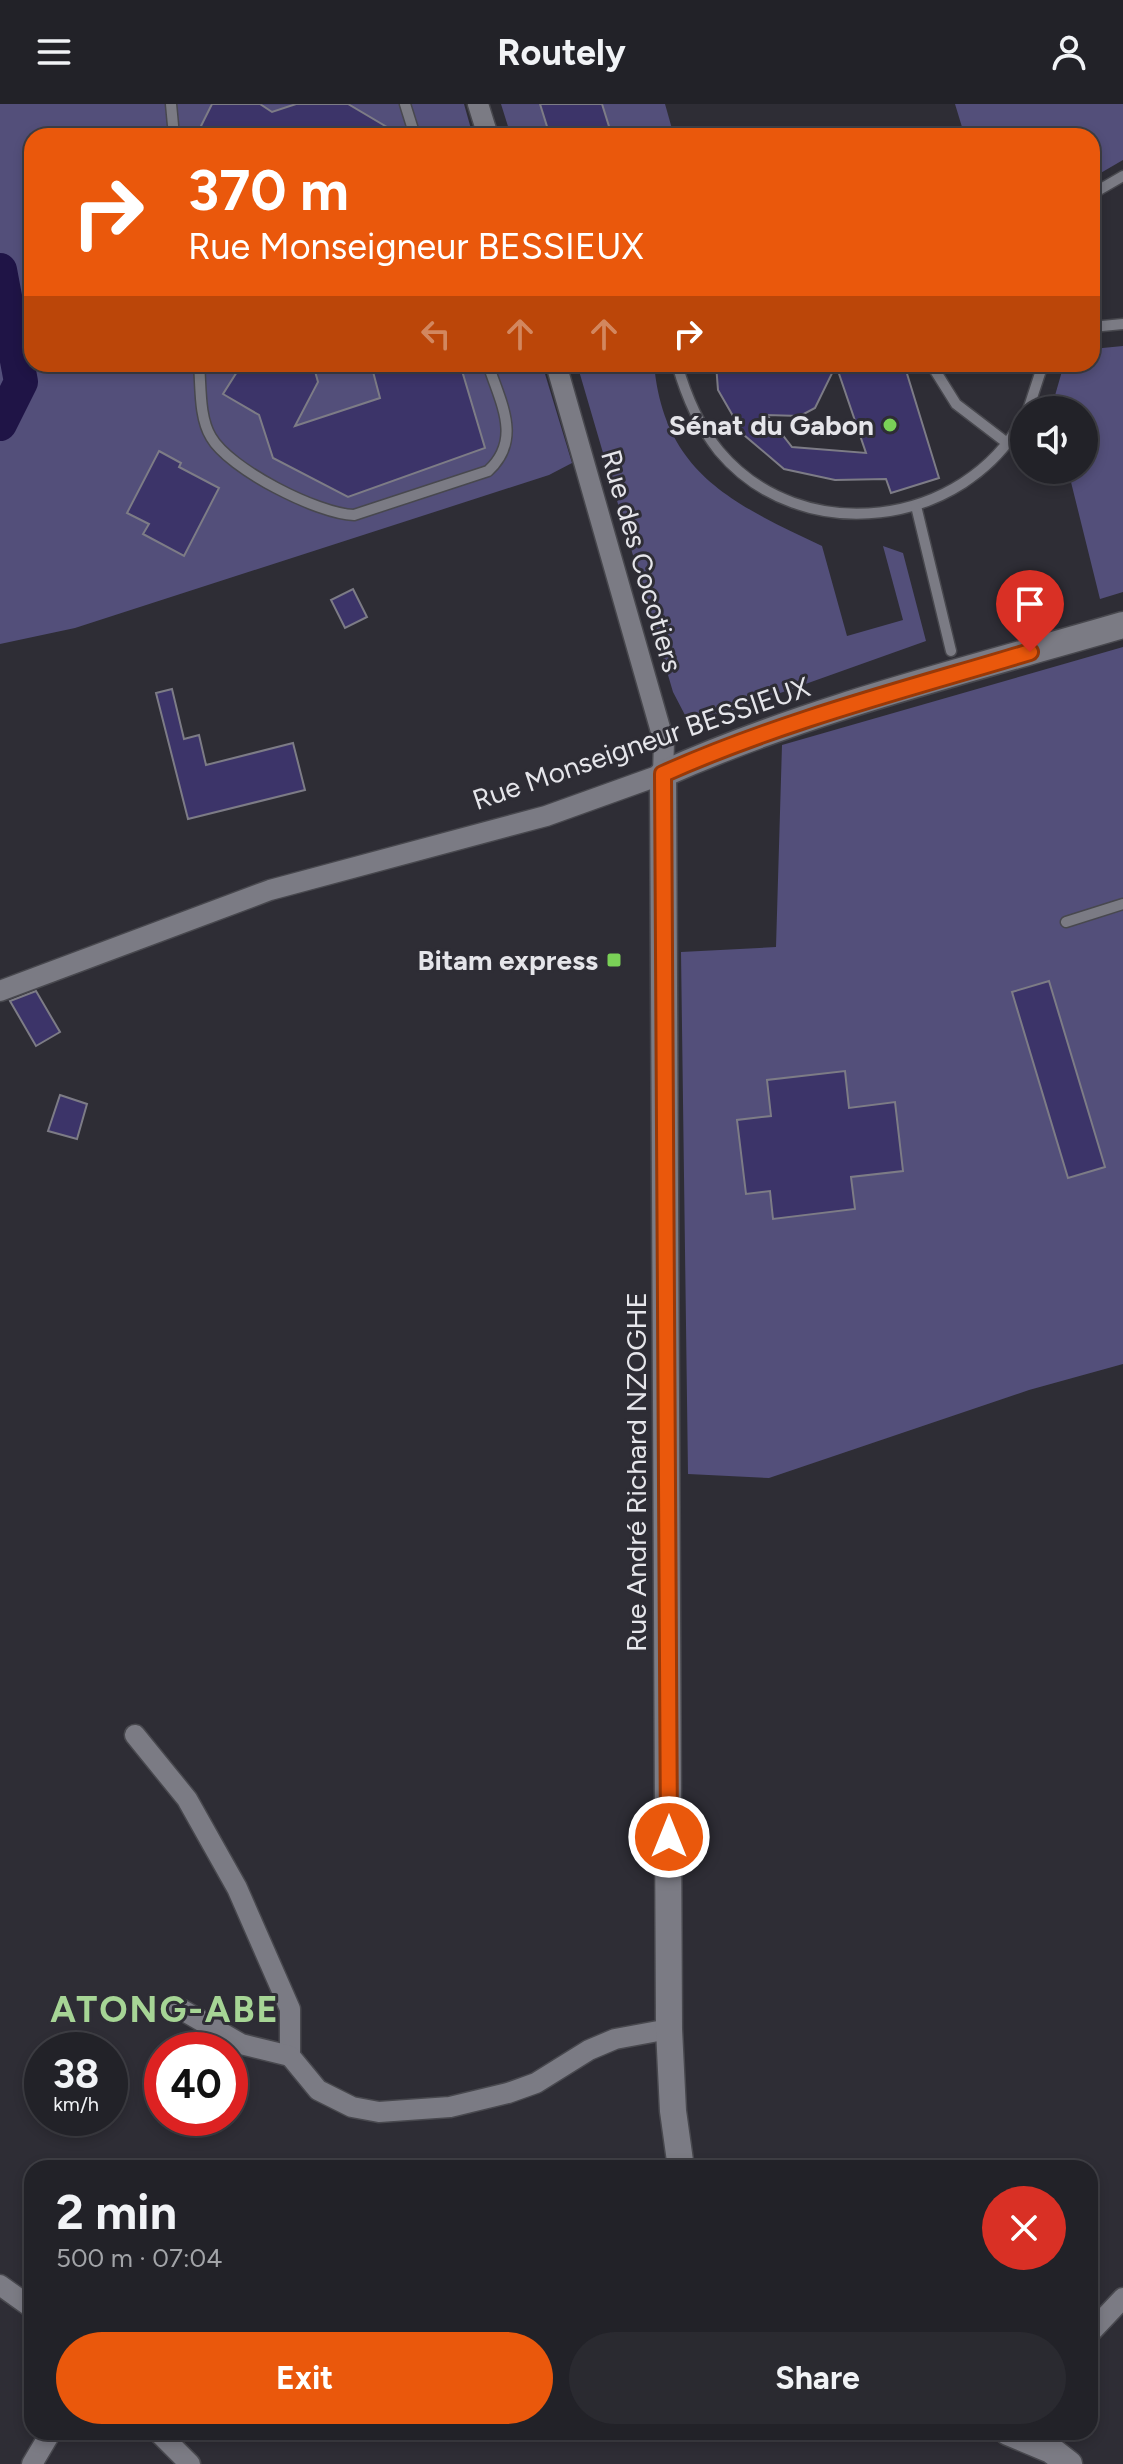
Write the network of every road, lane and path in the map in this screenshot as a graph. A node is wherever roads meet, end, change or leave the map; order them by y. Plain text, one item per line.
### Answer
1 (171, 104) edge
2 (405, 104) edge
3 (478, 104) edge
4 (173, 128) edge
5 (412, 128) edge
6 (486, 128) edge
7 (1123, 176) edge
8 (1100, 189) edge
9 (1123, 324) edge
10 (1100, 326) edge
11 (200, 372) edge
12 (490, 372) edge
13 (558, 372) edge
14 (679, 372) edge
15 (936, 372) edge
16 (1040, 372) edge
17 (1033, 396) edge
18 (1010, 438) edge
19 (1007, 443) junction
20 (916, 506) junction
21 (1123, 625) edge
22 (951, 651) dead end
23 (663, 774) junction
24 (1123, 904) edge
25 (1066, 922) dead end
26 (0, 991) edge
27 (135, 1735) dead end
28 (179, 2008) dead end
29 (669, 2029) junction
30 (290, 2056) junction
31 (680, 2160) edge
32 (0, 2285) edge
33 (1123, 2298) edge
34 (24, 2302) edge
35 (1098, 2325) edge
36 (46, 2440) edge
37 (166, 2440) edge
38 (1030, 2440) edge
39 (32, 2464) edge
40 (190, 2464) edge
41 (1069, 2464) edge

1 - 4 lane
2 - 5 lane
3 - 6 street
7 - 8 lane
9 - 10 lane
11 - 12 lane
13 - 23 street, Rue des Cocotiers
14 - 20 lane
15 - 19 lane
16 - 17 lane
18 - 19 lane
19 - 20 lane
20 - 22 lane
21 - 23 street, Rue Monseigneur BESSIEUX
23 - 26 street, Rue Monseigneur BESSIEUX
23 - 29 street, Rue André Richard NZOGHE
24 - 25 lane
27 - 30 street
28 - 30 street
29 - 30 street
29 - 31 street, Rue André Richard NZOGHE
32 - 34 street
33 - 35 street
36 - 39 street
37 - 40 street
38 - 41 street

